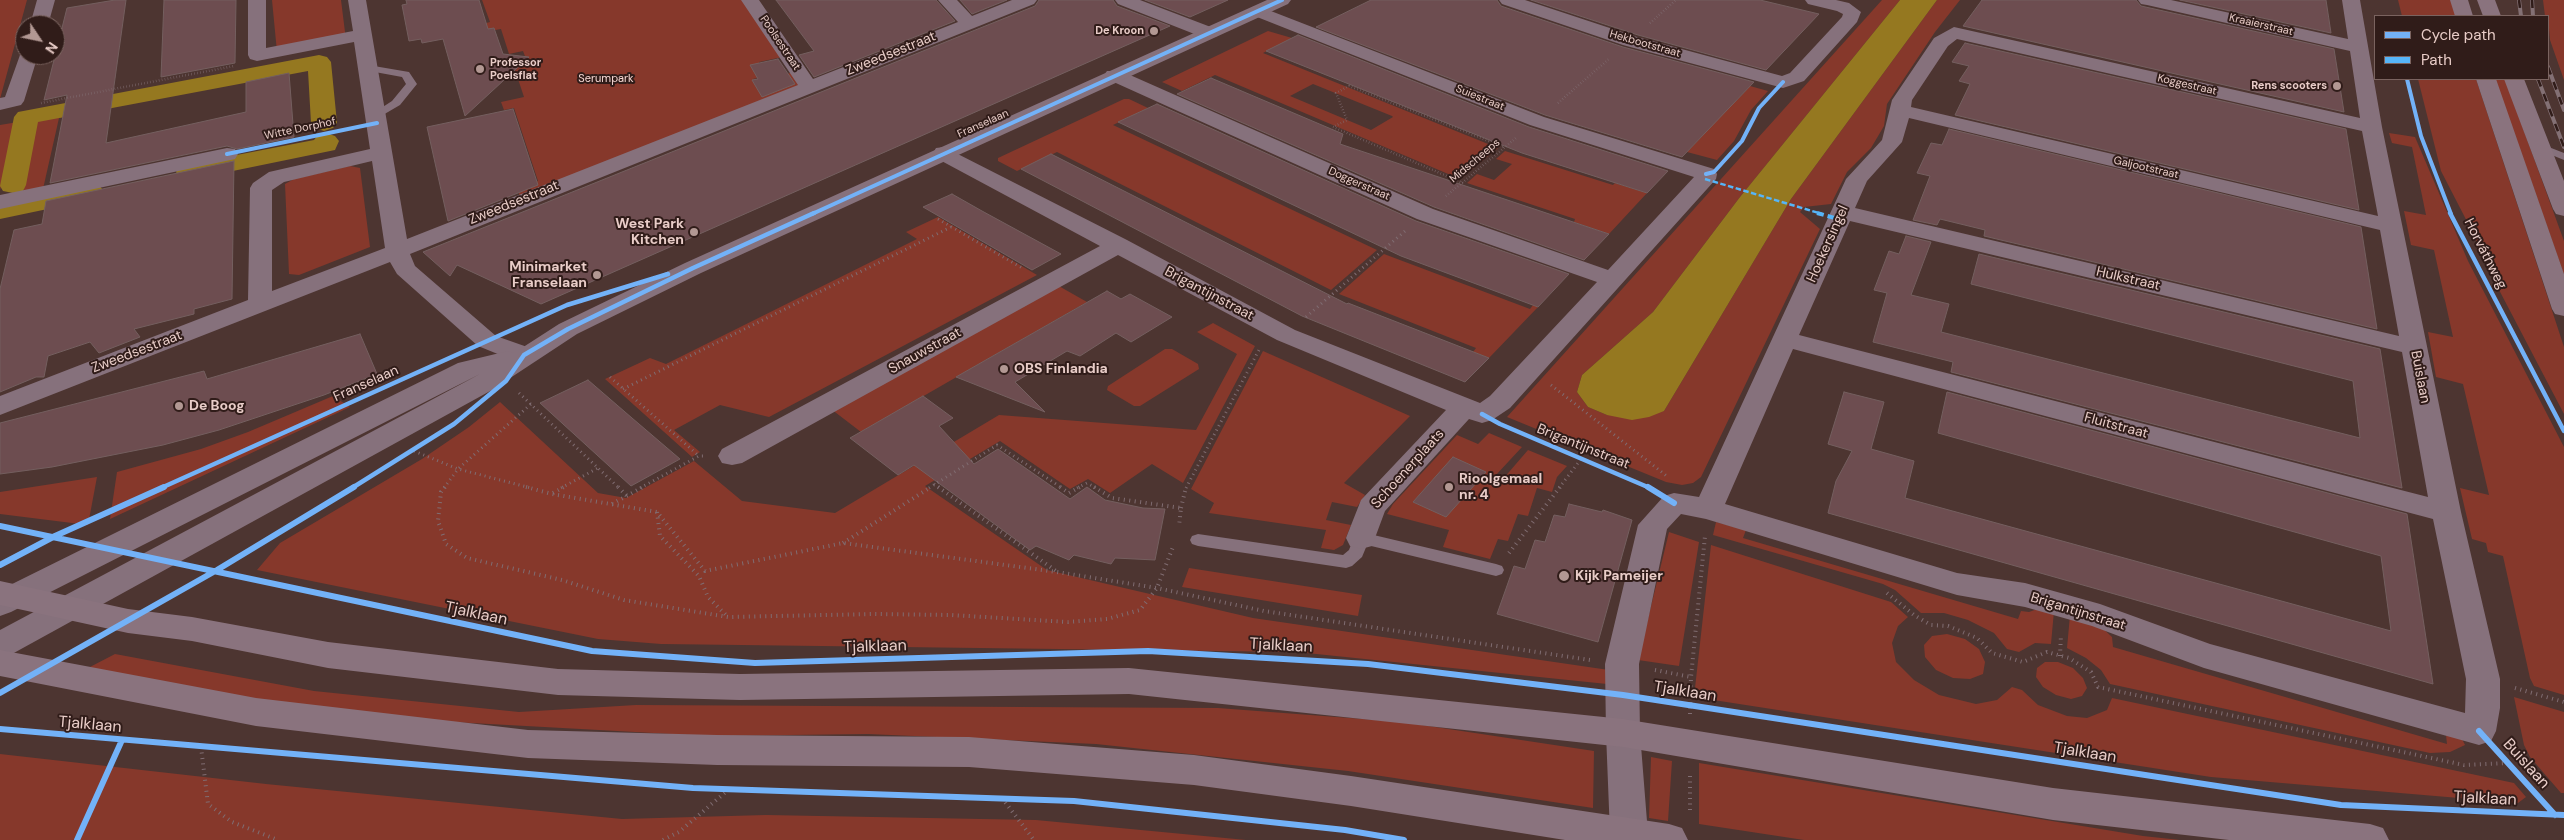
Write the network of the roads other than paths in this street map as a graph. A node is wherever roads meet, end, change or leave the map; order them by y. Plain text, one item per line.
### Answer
1 (46, 0) edge
2 (257, 0) edge
3 (357, 0) edge
4 (750, 0) edge
5 (947, 0) edge
6 (1028, 0) edge
7 (1124, 0) edge
8 (1282, 0) edge
9 (1508, 0) edge
10 (1814, 0) edge
11 (2147, 0) edge
12 (2351, 0) edge
13 (2459, 0) edge
14 (2486, 0) edge
15 (1258, 11) junction
16 (41, 15) edge
17 (2464, 15) edge
18 (2492, 15) edge
19 (969, 23) junction
20 (1209, 33) junction
21 (1954, 33) joint
22 (363, 35) junction
23 (2358, 47) junction
24 (24, 65) edge
25 (368, 68) junction
26 (1114, 76) junction
27 (2486, 80) edge
28 (2514, 80) edge
29 (809, 87) junction
30 (7, 103) edge
31 (1899, 110) junction
32 (376, 116) junction
33 (2372, 127) junction
34 (2541, 147) junction
35 (381, 153) junction
36 (944, 153) junction
37 (227, 154) dead end
38 (2564, 157) edge
39 (0, 202) edge
40 (2564, 209) edge
41 (1842, 212) junction
42 (2392, 226) junction
43 (1119, 245) junction
44 (397, 251) junction
45 (1611, 279) junction
46 (260, 303) junction
47 (2564, 309) edge
48 (1785, 339) junction
49 (2414, 347) junction
50 (524, 355) junction
51 (0, 406) edge
52 (1473, 411) junction
53 (732, 456) road end
54 (2446, 512) junction
55 (1706, 523) junction
56 (1361, 538) junction
57 (1198, 540) dead end
58 (1496, 570) road end
59 (4, 598) edge
60 (68, 608) junction
61 (0, 645) edge
62 (0, 663) edge
63 (2479, 731) joint
64 (1623, 733) junction
65 (1679, 830) edge
66 (1629, 834) junction
67 (2370, 840) edge

1 - 16 street
2 - 22 street
3 - 22 street
4 - 29 street, Poolsestraat
5 - 19 street
6 - 19 street, Zweedsestraat
7 - 20 street
8 - 15 street, Franselaan
9 - 10 street, Hekbootstraat
11 - 23 street, Kraaierstraat
12 - 23 street, Buislaan
13 - 17 main road
14 - 18 main road
15 - 20 street, Franselaan
15 - 45 street, Suiestraat
19 - 29 street, Zweedsestraat
20 - 26 street, Franselaan
21 - 31 street, Hoekersingel
21 - 33 street, Koggestraat
22 - 25 street
23 - 33 street, Buislaan
24 - 30 street
25 - 32 street
25 - 32 lane
26 - 36 street, Franselaan
26 - 45 street, Doggerstraat
27 - 47 main road
28 - 34 main road
29 - 44 street, Zweedsestraat
31 - 41 street, Hoekersingel
31 - 42 street, Galjootstraat
32 - 35 street
33 - 42 street, Buislaan
34 - 38 lane
34 - 40 main road
35 - 44 street
35 - 46 street
36 - 43 street, Brigantijnstraat
36 - 50 street, Franselaan
37 - 39 street
41 - 48 street, Hoekersingel
41 - 49 street, Hulkstraat
42 - 49 street, Buislaan
43 - 52 street, Brigantijnstraat
43 - 53 street, Snauwstraat
44 - 46 street, Zweedsestraat
44 - 50 street
45 - 52 street
46 - 51 street, Zweedsestraat
48 - 54 street, Fluitstraat
48 - 55 street, Hoekersingel
49 - 54 street, Buislaan
50 - 59 street, Franselaan
50 - 60 street, Franselaan
52 - 56 street, Schoenerplaats
54 - 63 street, Buislaan
55 - 63 street, Brigantijnstraat
55 - 64 street, Brigantijnstraat
56 - 57 lane, Schoenerplaats
56 - 58 lane
59 - 60 main road
60 - 61 street, Franselaan
60 - 64 main road
62 - 66 main road
64 - 66 street, Brigantijnstraat
64 - 67 main road
65 - 66 main road

